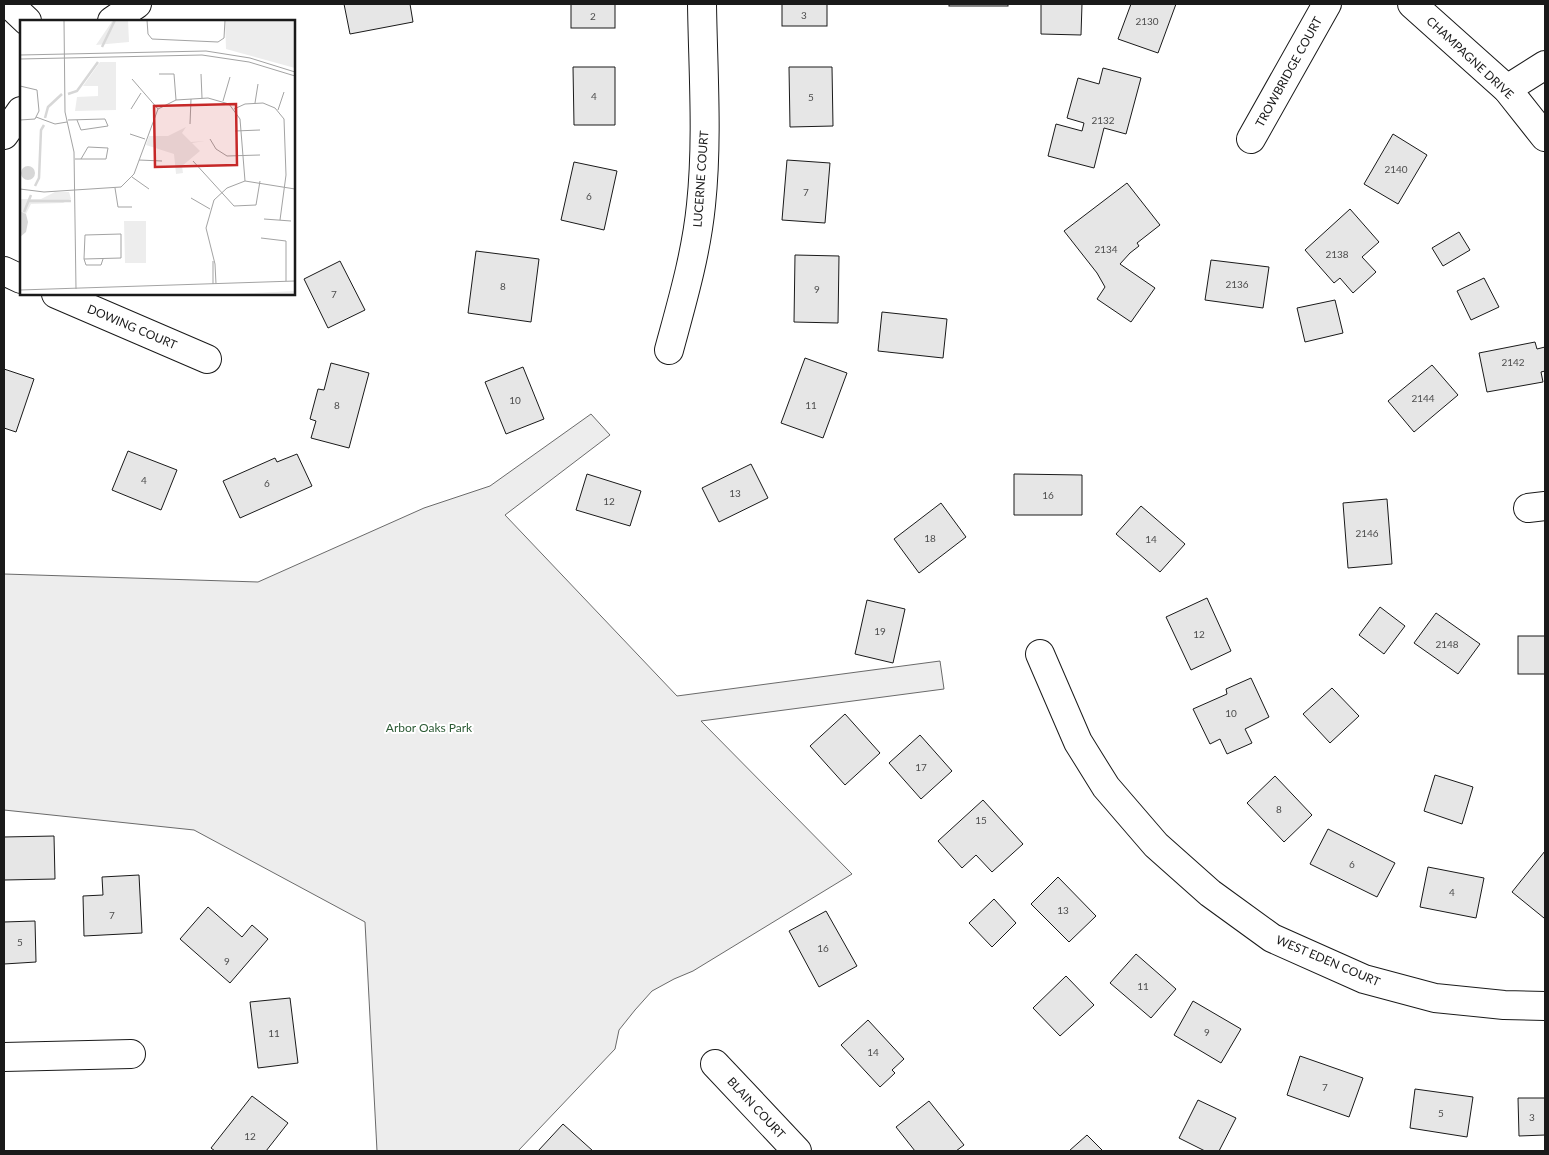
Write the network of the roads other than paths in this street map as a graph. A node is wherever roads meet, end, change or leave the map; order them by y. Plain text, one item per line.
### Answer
1 (9, 4) edge
2 (137, 4) edge
3 (702, 4) edge
4 (1327, 4) edge
5 (1412, 4) edge
6 (26, 20) edge
7 (113, 20) edge
8 (1545, 66) edge
9 (1507, 90) junction
10 (20, 112) edge
11 (4, 135) edge
12 (1545, 136) edge
13 (1252, 139) dead end
14 (4, 271) edge
15 (20, 279) edge
16 (58, 295) edge
17 (669, 350) dead end
18 (207, 359) dead end
19 (1040, 654) dead end
20 (1545, 1006) edge
21 (132, 1054) dead end
22 (4, 1057) edge
23 (715, 1064) dead end
24 (796, 1151) edge

1 - 6 street
2 - 7 street
3 - 17 street, LUCERNE COURT
4 - 13 street, TROWBRIDGE COURT
5 - 9 street, CHAMPAGNE DRIVE
8 - 9 street
9 - 12 street, CHAMPAGNE DRIVE
10 - 11 street
14 - 15 street
16 - 18 street, DOWING COURT
19 - 20 street, WEST EDEN COURT
21 - 22 street
23 - 24 street, BLAIN COURT

